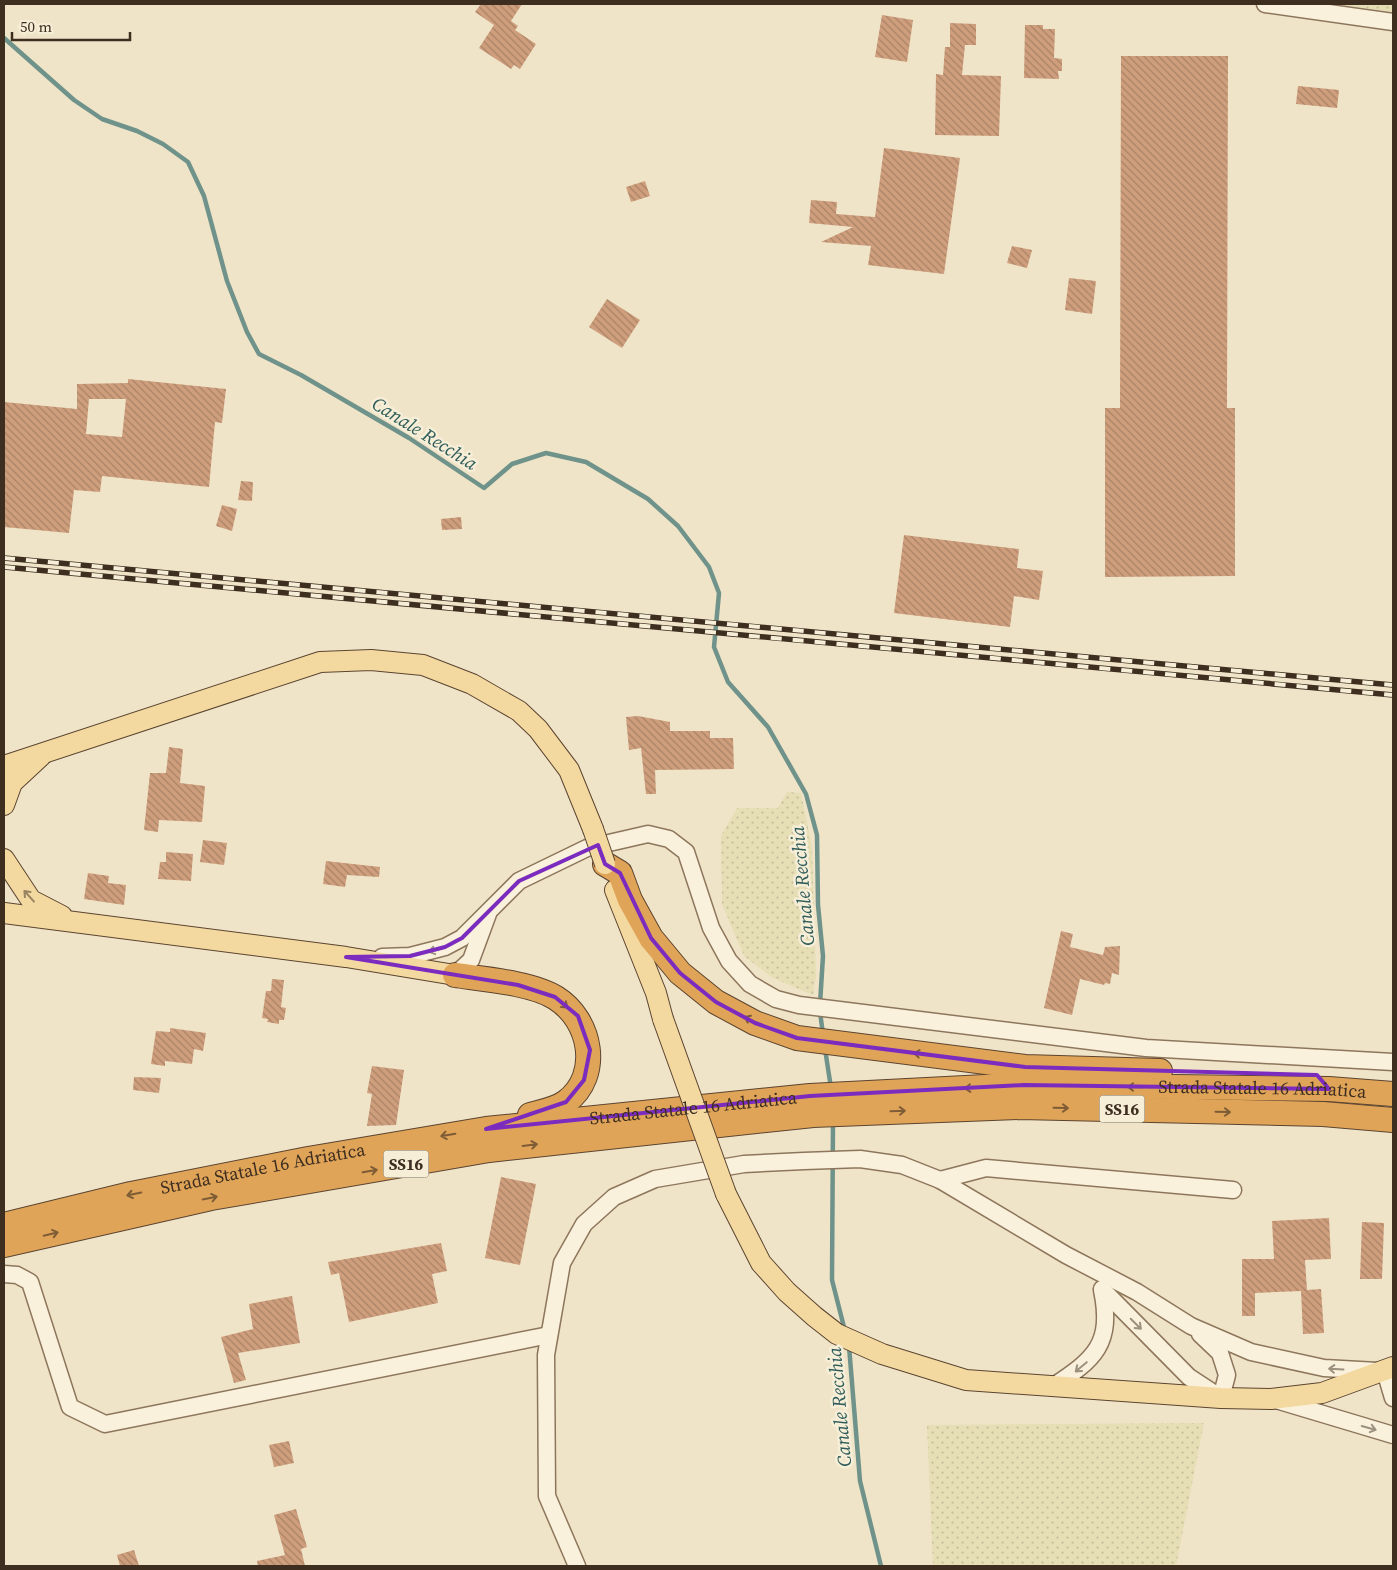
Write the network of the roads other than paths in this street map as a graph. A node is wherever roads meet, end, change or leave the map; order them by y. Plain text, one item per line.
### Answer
1 (1265, 4) edge
2 (1393, 22) edge
3 (46, 752) junction
4 (12, 763) edge
5 (4, 774) edge
6 (4, 805) edge
7 (4, 859) edge
8 (604, 864) junction
9 (489, 912) junction
10 (4, 913) edge
11 (87, 924) junction
12 (462, 938) junction
13 (346, 957) junction
14 (455, 975) junction
15 (1393, 1062) edge
16 (1329, 1089) junction
17 (1393, 1094) edge
18 (850, 1103) junction
19 (812, 1106) junction
20 (1393, 1120) edge
21 (486, 1129) junction
22 (940, 1180) junction
23 (1233, 1190) dead end
24 (4, 1225) edge
25 (4, 1245) edge
26 (1066, 1255) junction
27 (4, 1274) edge
28 (1102, 1289) junction
29 (1191, 1326) junction
30 (549, 1336) junction
31 (1390, 1371) edge
32 (1052, 1387) junction
33 (1221, 1398) junction
34 (1393, 1398) edge
35 (1271, 1399) junction
36 (1393, 1435) edge
37 (577, 1566) edge

1 - 2 street
3 - 4 main road
3 - 6 main road
3 - 8 main road, bridge
4 - 5 main road
11 -> 7 main road
16 -> 8 highway
8 - 32 main road, bridge
9 - 12 street
9 - 14 street
9 - 15 street
10 - 11 main road
11 - 13 main road
12 -> 13 street
12 - 14 street
13 - 14 main road
14 -> 21 highway
16 - 17 highway, Strada Statale 16 Adriatica / SS16
16 -> 18 highway, Strada Statale 16 Adriatica / SS16
18 - 19 highway, Strada Statale 16 Adriatica / SS16
18 -> 20 highway, Strada Statale 16 Adriatica / SS16
19 - 21 highway, Strada Statale 16 Adriatica / SS16
25 -> 19 highway, Strada Statale 16 Adriatica / SS16
21 -> 24 highway, Strada Statale 16 Adriatica / SS16
22 - 23 street
22 - 26 street
22 - 30 street
26 - 28 street
26 - 29 street
27 - 30 street
28 -> 32 street
28 -> 33 street
31 -> 29 street
29 - 33 street
30 - 37 street
31 - 34 street
31 - 35 main road
32 - 33 main road
33 - 35 main road
35 -> 36 street

